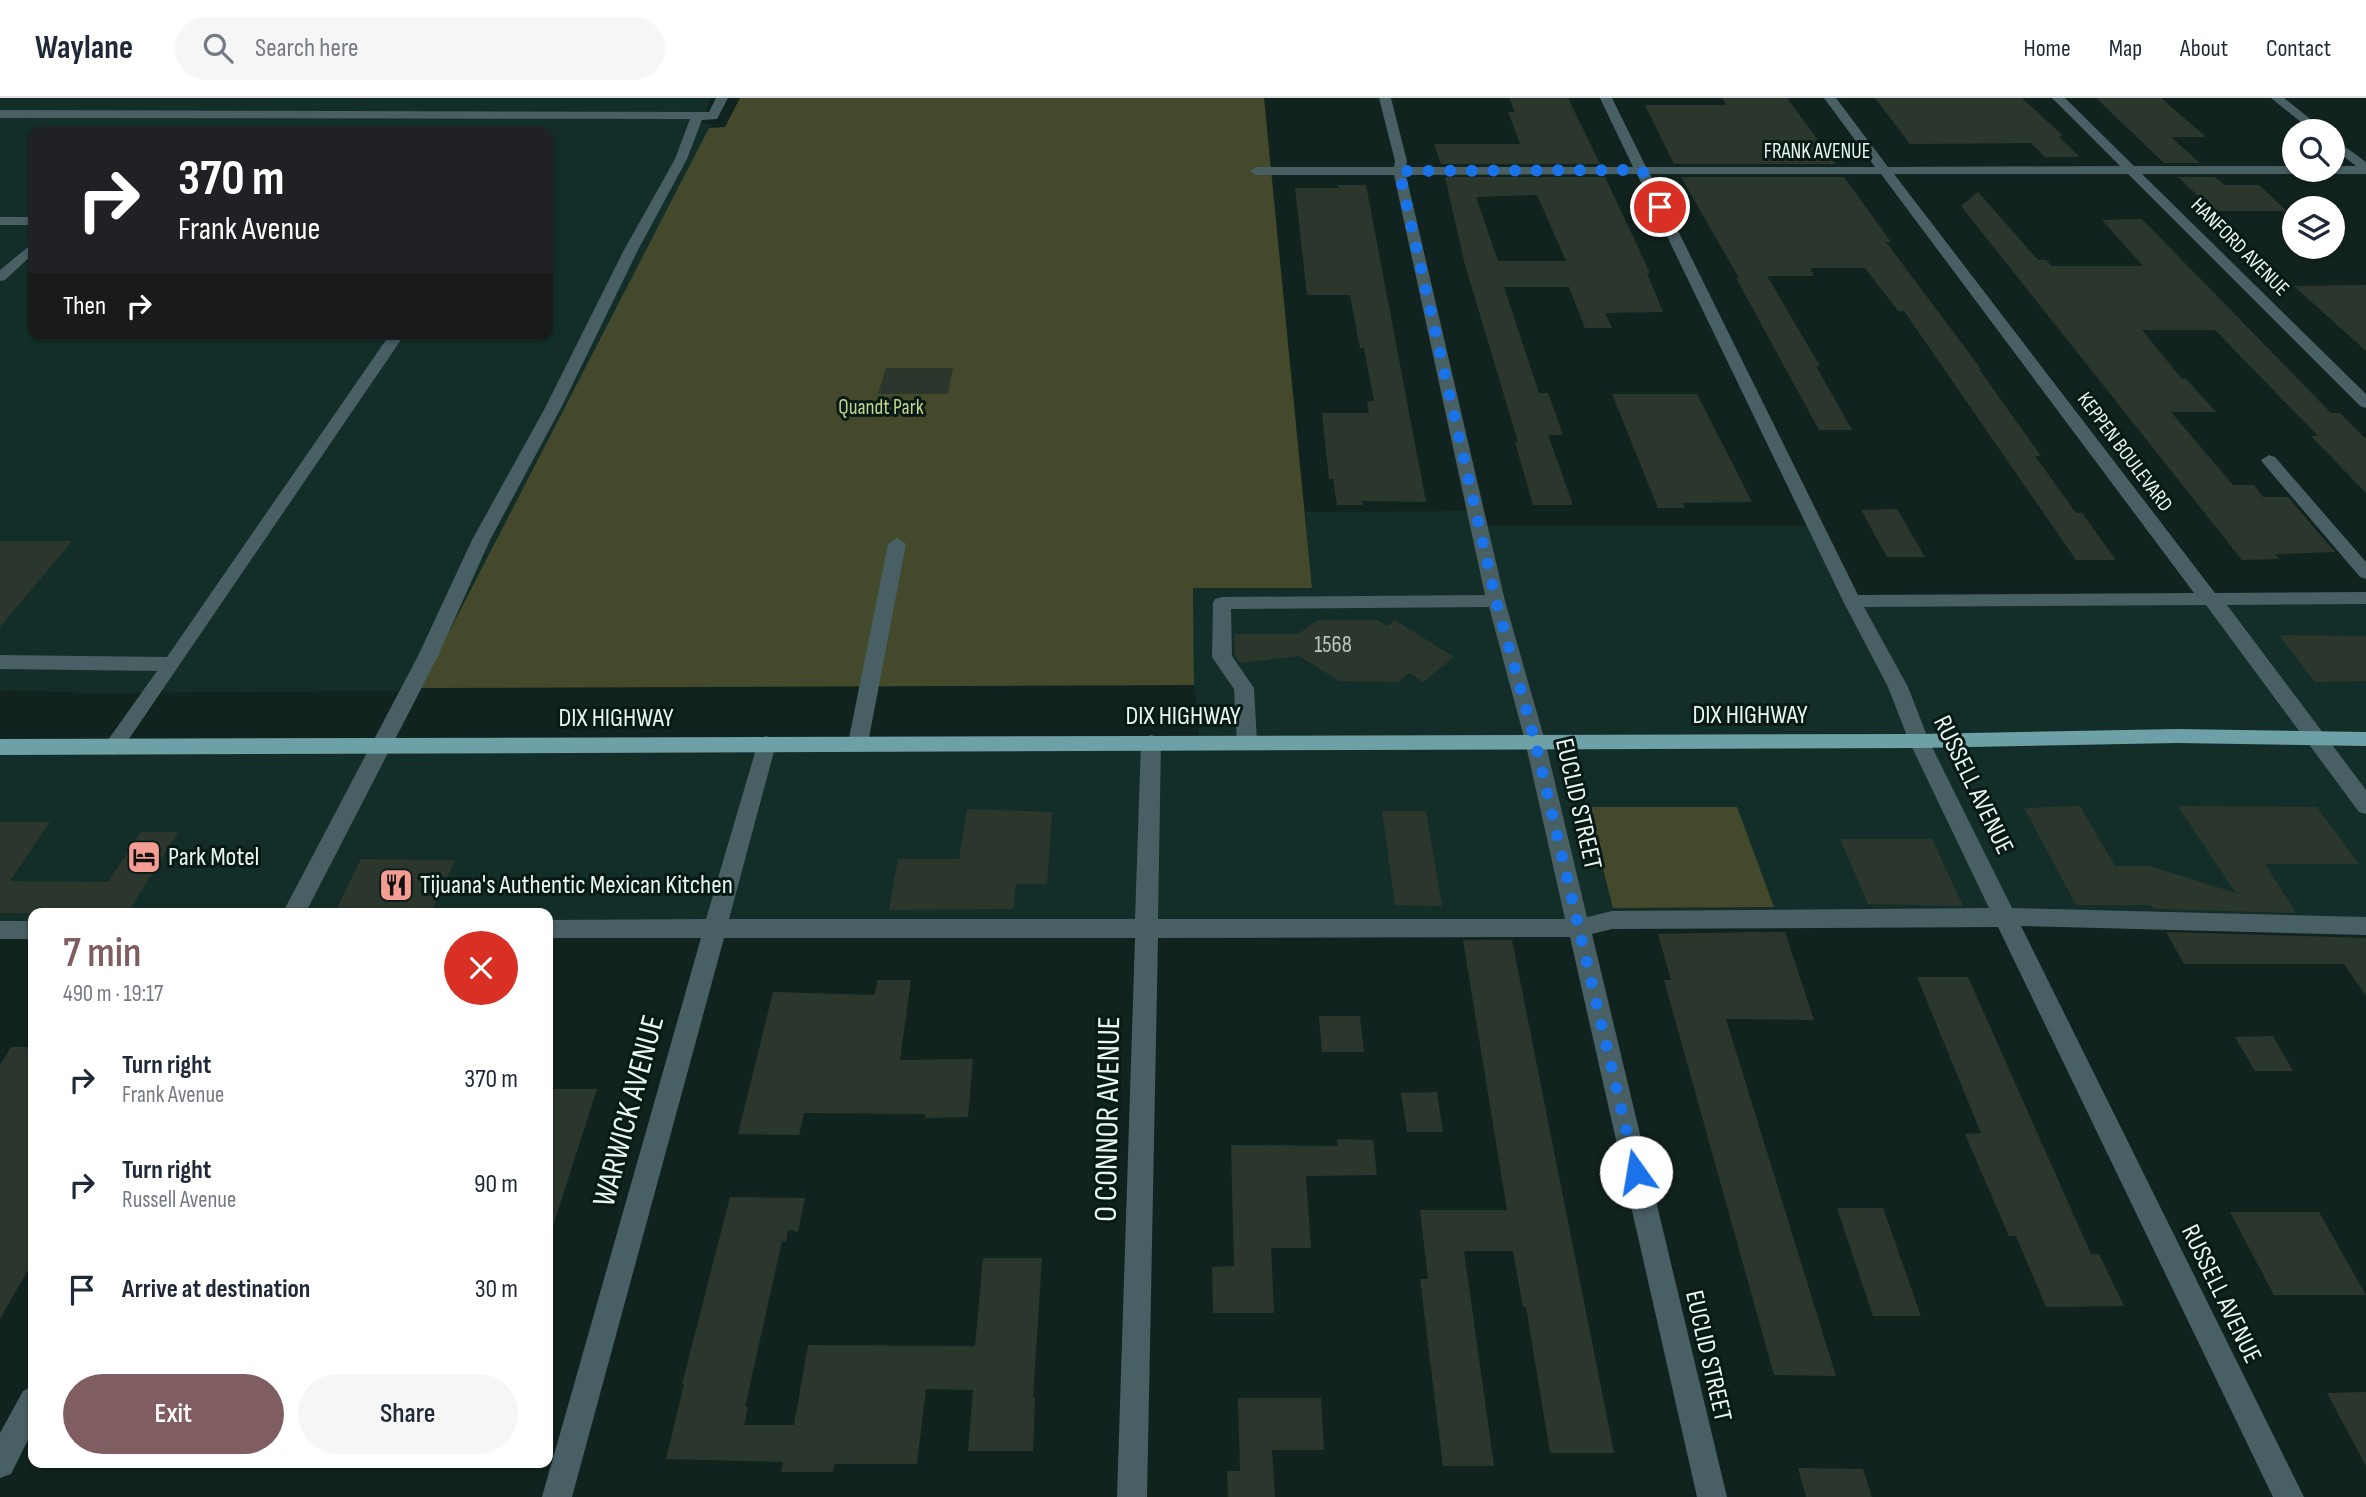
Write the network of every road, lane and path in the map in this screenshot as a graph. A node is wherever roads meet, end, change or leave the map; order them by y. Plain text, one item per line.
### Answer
1 (722, 98) edge
2 (1385, 98) edge
3 (1606, 98) edge
4 (1830, 98) edge
5 (2058, 98) edge
6 (2277, 98) edge
7 (0, 114) edge
8 (697, 116) junction
9 (2304, 119) edge
10 (2345, 152) edge
11 (2132, 169) junction
12 (2366, 169) edge
13 (1642, 170) junction
14 (1885, 170) junction
15 (1262, 171) dead end
16 (1399, 171) junction
17 (28, 221) edge
18 (3, 223) edge
19 (28, 252) edge
20 (0, 277) edge
21 (394, 340) edge
22 (2366, 402) edge
23 (2269, 460) dead end
24 (897, 544) dead end
25 (2366, 573) edge
26 (2366, 598) edge
27 (2210, 599) junction
28 (1496, 601) junction
29 (1852, 601) junction
30 (0, 662) edge
31 (172, 664) junction
32 (2316, 739) junction
33 (2366, 739) edge
34 (1535, 741) junction
35 (1919, 741) junction
36 (1151, 742) junction
37 (1247, 742) junction
38 (858, 743) junction
39 (766, 744) junction
40 (380, 746) junction
41 (113, 747) junction
42 (1, 749) edge
43 (2366, 806) edge
44 (296, 908) edge
45 (2006, 917) junction
46 (2366, 926) edge
47 (1579, 928) junction
48 (553, 929) edge
49 (714, 929) junction
50 (1145, 929) junction
51 (0, 930) edge
52 (28, 930) edge
53 (28, 1410) edge
54 (0, 1463) edge
55 (557, 1497) edge
56 (1132, 1497) edge
57 (1712, 1497) edge
58 (2289, 1497) edge

1 - 8 street
2 - 16 street, EUCLID STREET
3 - 13 street, RUSSELL AVENUE
4 - 14 street, KEPPEN BOULEVARD
5 - 11 street, HANFORD AVENUE
6 - 9 street
7 - 8 street
8 - 40 street
10 - 12 street
11 - 12 street, FRANK AVENUE
11 - 14 street, FRANK AVENUE
11 - 22 street, HANFORD AVENUE
13 - 14 street, FRANK AVENUE
13 - 16 street, FRANK AVENUE
13 - 29 street, RUSSELL AVENUE
14 - 27 street, KEPPEN BOULEVARD
15 - 16 street, FRANK AVENUE
16 - 28 street, EUCLID STREET
17 - 18 street
19 - 20 street
21 - 31 street
23 - 25 street
24 - 38 street
26 - 27 street
27 - 29 street
27 - 32 street, KEPPEN BOULEVARD
28 - 34 street, EUCLID STREET
28 - 37 street
29 - 35 street, RUSSELL AVENUE
30 - 31 street
31 - 41 street
32 - 33 main road, DIX HIGHWAY
32 - 35 main road, DIX HIGHWAY
32 - 43 street, KEPPEN BOULEVARD
34 - 35 main road, DIX HIGHWAY
34 - 37 main road, DIX HIGHWAY
34 - 47 street, EUCLID STREET
35 - 45 street, RUSSELL AVENUE
36 - 37 main road, DIX HIGHWAY
36 - 38 main road, DIX HIGHWAY
36 - 50 street, O CONNOR AVENUE
38 - 39 main road, DIX HIGHWAY
39 - 40 main road, DIX HIGHWAY
39 - 49 street, WARWICK AVENUE
40 - 41 main road, DIX HIGHWAY
40 - 44 street
41 - 42 main road, DIX HIGHWAY
45 - 46 street
45 - 47 street
45 - 58 street, RUSSELL AVENUE
47 - 50 street
47 - 57 street, EUCLID STREET
48 - 49 street
49 - 50 street
49 - 55 street, WARWICK AVENUE
50 - 56 street, O CONNOR AVENUE
51 - 52 street
53 - 54 street

